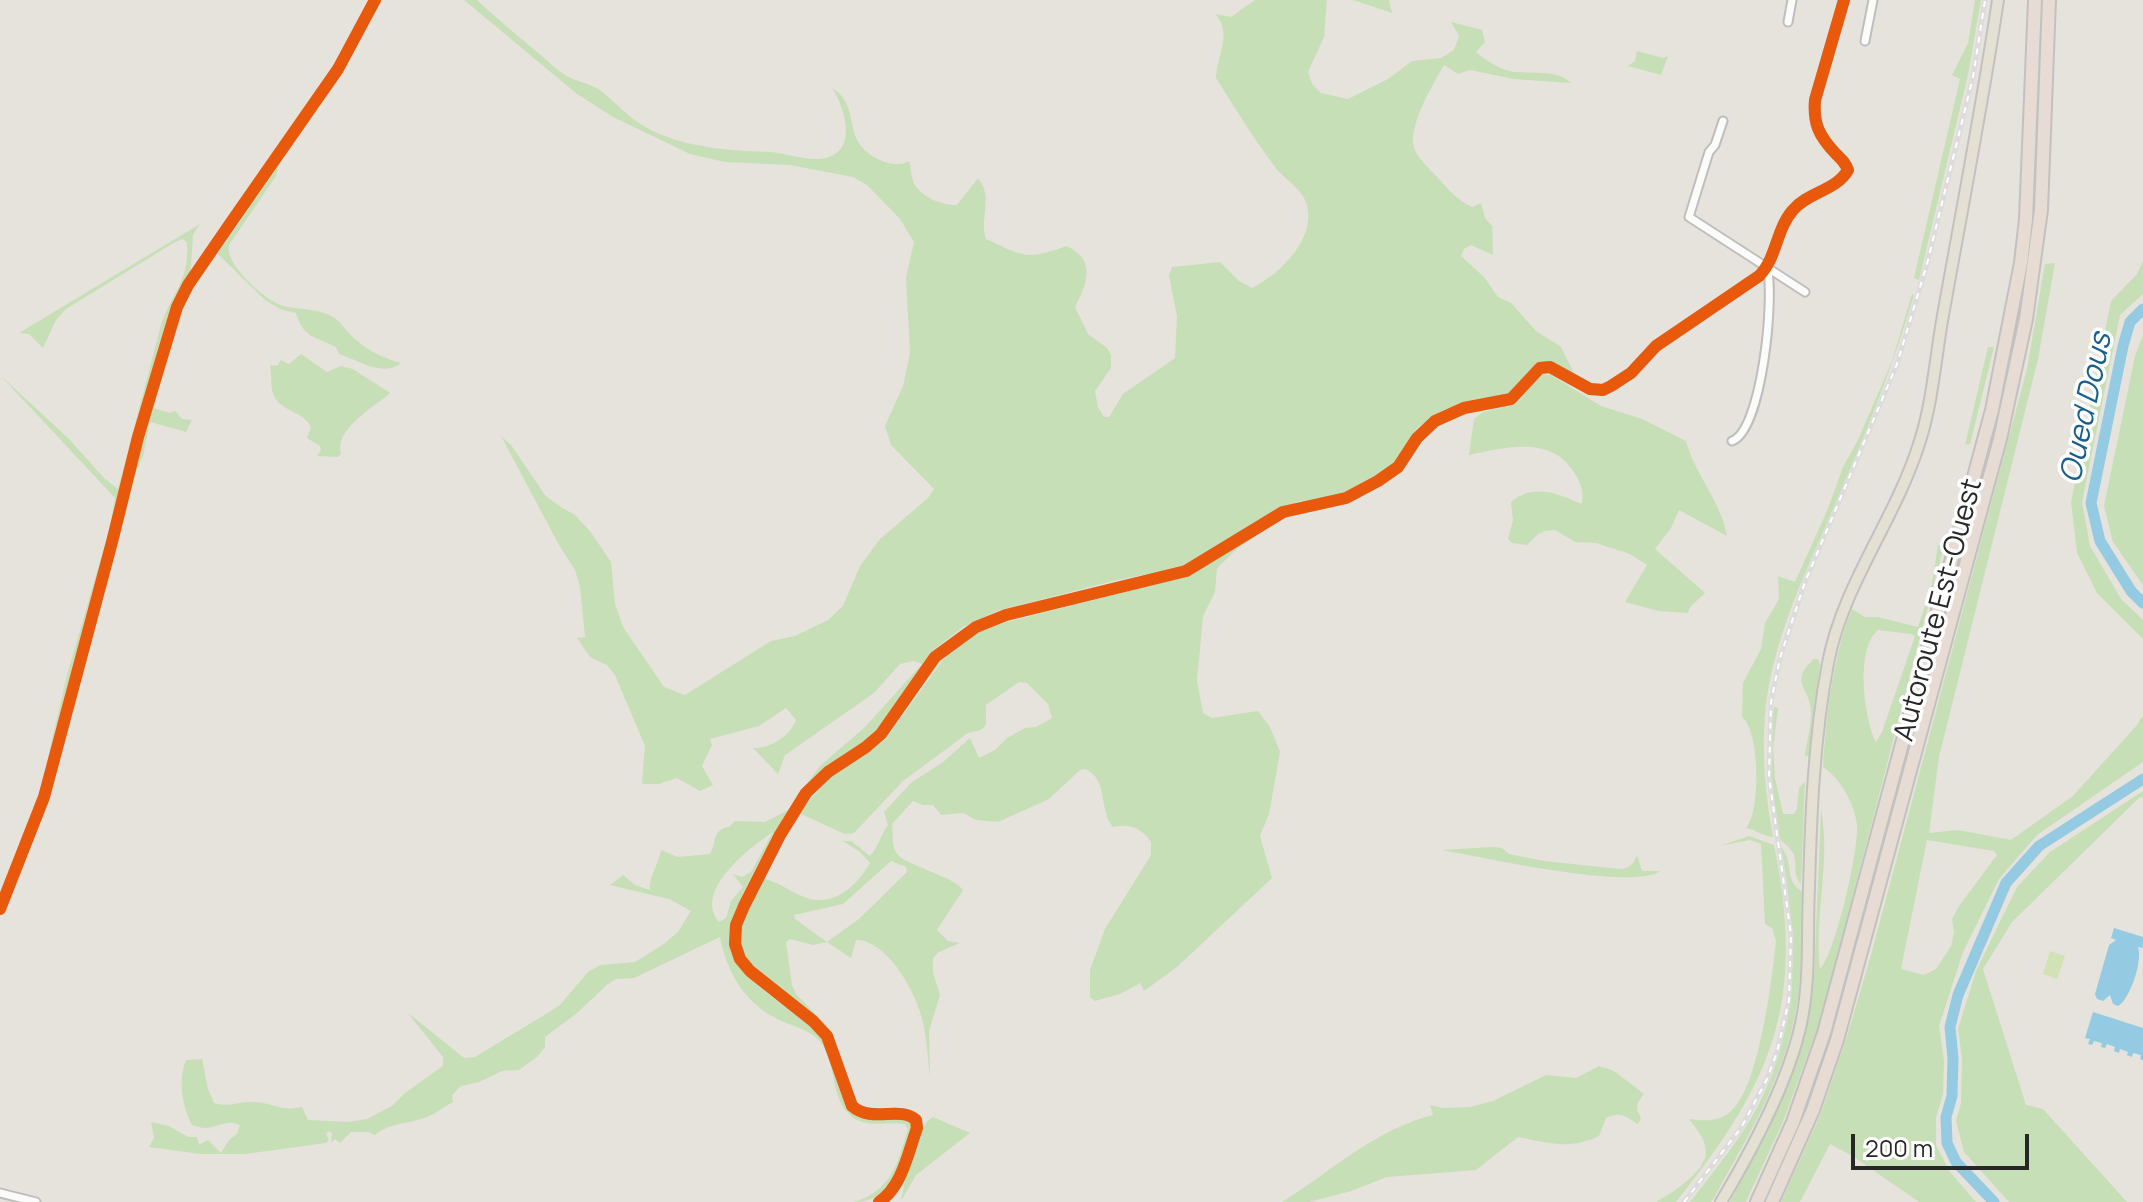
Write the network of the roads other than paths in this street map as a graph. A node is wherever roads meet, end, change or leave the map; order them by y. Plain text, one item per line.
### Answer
1 (375, 0) edge
2 (1792, 0) edge
3 (1844, 0) edge
4 (1873, 0) edge
5 (1998, 0) edge
6 (2035, 0) edge
7 (2049, 0) edge
8 (1788, 22) dead end
9 (1865, 41) dead end
10 (1723, 121) dead end
11 (1767, 267) junction
12 (1805, 292) dead end
13 (1732, 441) dead end
14 (0, 909) edge
15 (0, 1193) edge
16 (36, 1202) edge
17 (879, 1202) edge
18 (1721, 1202) edge
19 (1757, 1202) edge
20 (1772, 1202) edge

1 - 14 street
2 - 8 street
3 - 11 street
4 - 9 street
5 - 18 main road
6 - 19 highway, Autoroute Est-Ouest
7 - 20 highway, Autoroute Est-Ouest
10 - 11 street
11 - 12 street
11 - 13 street
11 - 17 street
15 - 16 street

